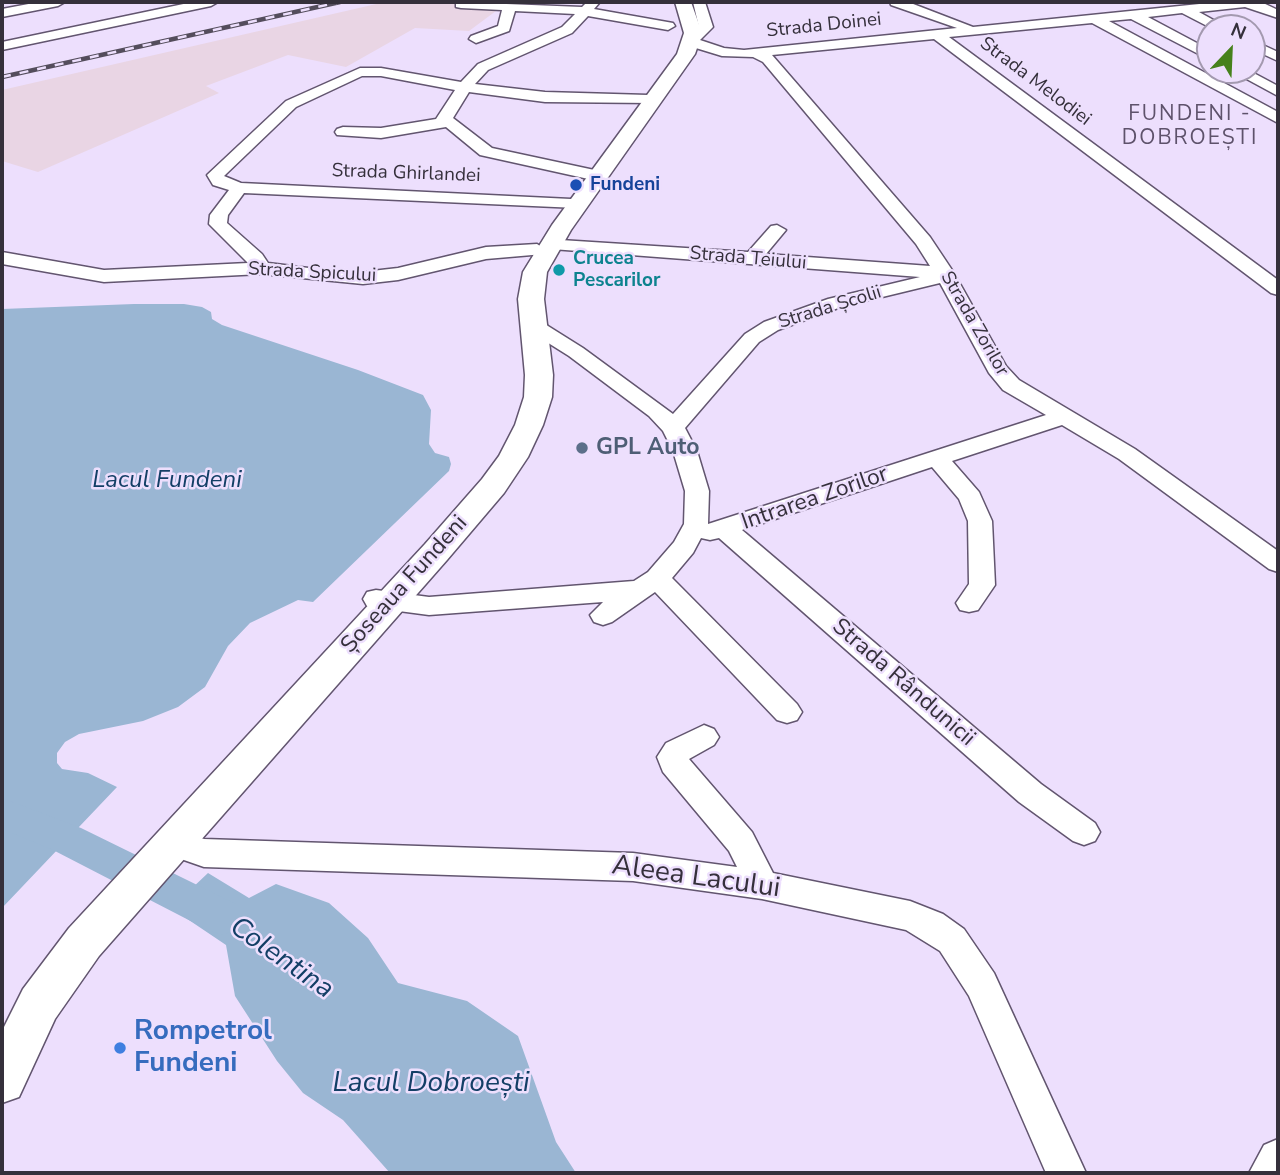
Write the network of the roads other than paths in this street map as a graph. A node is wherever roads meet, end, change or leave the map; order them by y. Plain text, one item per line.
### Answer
1 (58, 2) edge
2 (211, 2) edge
3 (672, 2) edge
4 (682, 2) edge
5 (699, 2) edge
6 (896, 2) edge
7 (1245, 2) edge
8 (1255, 2) edge
9 (461, 4) dead end
10 (509, 6) junction
11 (590, 6) edge
12 (653, 8) dead end
13 (1184, 9) junction
14 (1092, 12) junction
15 (2, 13) edge
16 (1132, 14) junction
17 (1278, 14) edge
18 (1196, 15) edge
19 (974, 30) junction
20 (936, 34) junction
21 (685, 35) junction
22 (476, 39) dead end
23 (2, 46) edge
24 (1196, 48) edge
25 (755, 53) junction
26 (465, 86) junction
27 (648, 100) junction
28 (1278, 118) edge
29 (447, 122) junction
30 (343, 132) dead end
31 (593, 175) junction
32 (239, 188) junction
33 (571, 204) junction
34 (777, 230) dead end
35 (545, 246) junction
36 (2, 258) edge
37 (751, 260) junction
38 (261, 268) junction
39 (945, 275) junction
40 (1278, 289) edge
41 (533, 325) junction
42 (1063, 417) junction
43 (673, 428) junction
44 (938, 459) junction
45 (725, 529) junction
46 (691, 536) junction
47 (1278, 563) edge
48 (649, 584) junction
49 (383, 601) junction
50 (969, 603) dead end
51 (603, 615) dead end
52 (787, 712) dead end
53 (704, 737) dead end
54 (1084, 832) dead end
55 (165, 841) junction
56 (762, 885) junction
57 (55, 965) junction
58 (2, 1029) edge
59 (2, 1080) edge
60 (1278, 1159) edge
61 (1066, 1173) edge
62 (1269, 1173) edge

1 - 15 street
2 - 23 street
3 - 21 main road
4 - 21 main road
5 - 21 street, Șoseaua Fundeni
6 - 19 street
7 - 8 street, Strada Doinei
7 - 13 street, Strada Doinei
7 - 17 street
9 - 10 street
10 - 11 street
10 - 22 street
11 - 21 street
11 - 26 street
12 - 21 street
13 - 16 street, Strada Doinei
13 - 18 street
14 - 16 street, Strada Doinei
14 - 19 street, Strada Doinei
14 - 28 street
16 - 24 street
19 - 20 street, Strada Doinei
20 - 25 street, Strada Doinei
20 - 40 street, Strada Melodiei
21 - 25 street, Strada Doinei
21 - 27 main road, Șoseaua Fundeni
21 - 35 main road, Șoseaua Fundeni
25 - 39 street, Strada Zorilor
26 - 27 street
26 - 29 street
26 - 32 street
27 - 31 main road, Șoseaua Fundeni
29 - 30 street
29 - 31 street
31 - 33 main road, Șoseaua Fundeni
32 - 33 street, Strada Ghirlandei
32 - 38 street
33 - 35 main road, Șoseaua Fundeni
34 - 37 street
35 - 37 street, Strada Teiului
35 - 38 street, Strada Spicului
35 - 41 main road, Șoseaua Fundeni
35 - 49 main road, Șoseaua Fundeni
36 - 38 street, Strada Spicului
37 - 39 street, Strada Teiului
39 - 42 street, Strada Zorilor
39 - 43 street, Strada Școlii
41 - 43 street
41 - 49 main road, Șoseaua Fundeni
42 - 44 street, Intrarea Zorilor
42 - 47 street, Strada Zorilor
43 - 46 street
44 - 45 street, Intrarea Zorilor
44 - 50 street
45 - 46 street, Intrarea Zorilor
45 - 54 street, Strada Rândunicii
46 - 48 street
48 - 49 street
48 - 51 street
48 - 52 street
49 - 55 main road, Șoseaua Fundeni
53 - 56 street
55 - 56 street, Aleea Lacului
55 - 57 main road, Șoseaua Fundeni
56 - 61 street, Aleea Lacului
57 - 58 main road, Șoseaua Fundeni
57 - 59 main road, Șoseaua Fundeni
60 - 62 street

